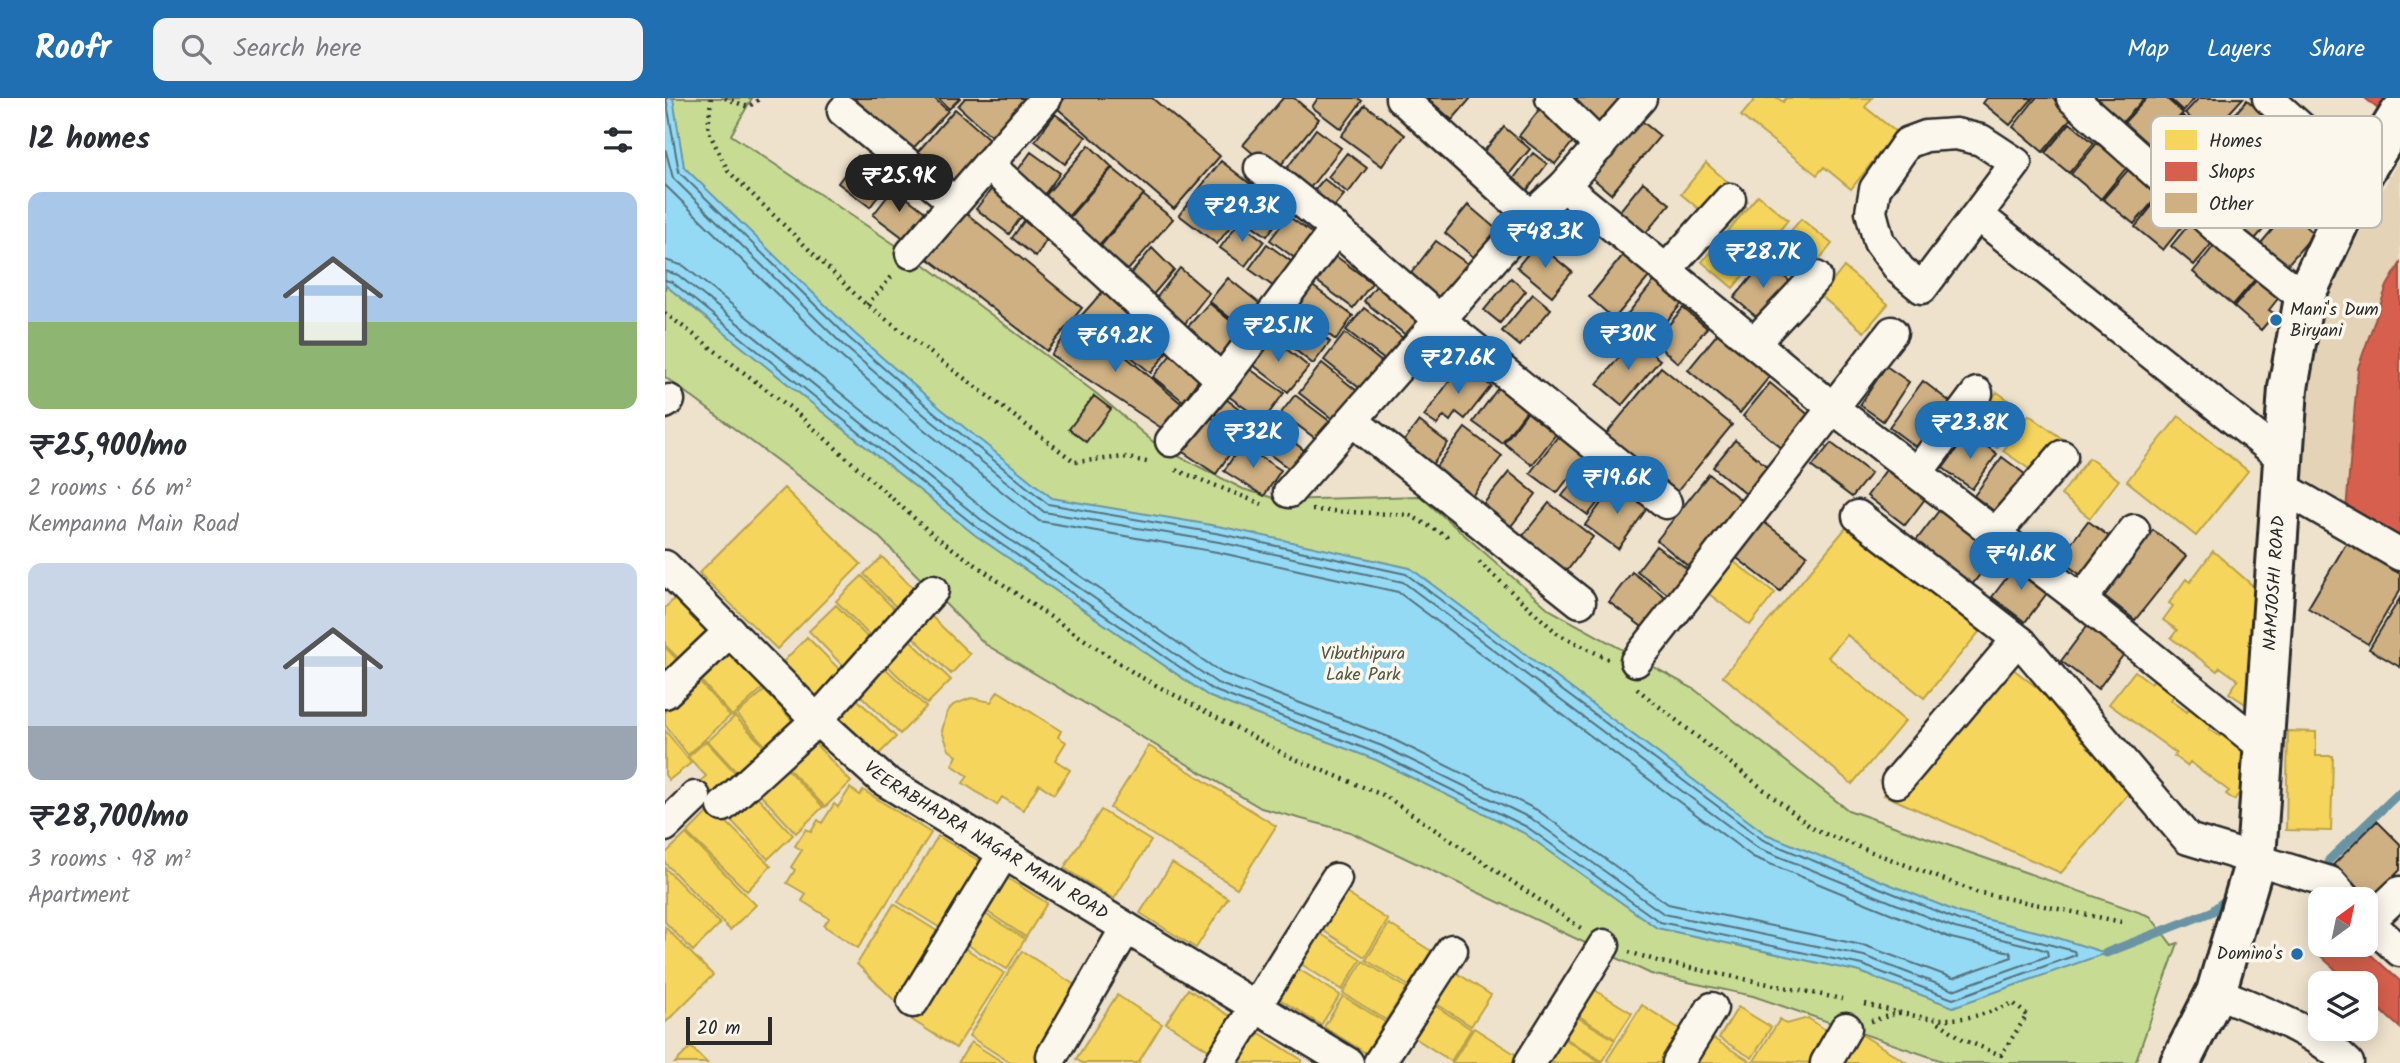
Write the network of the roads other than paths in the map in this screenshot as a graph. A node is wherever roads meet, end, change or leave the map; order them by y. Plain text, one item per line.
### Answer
1 (1046, 98) edge
2 (1401, 98) edge
3 (1551, 98) edge
4 (1641, 98) edge
5 (2072, 98) edge
6 (2268, 98) edge
7 (843, 111) dead end
8 (2288, 116) edge
9 (2394, 137) edge
10 (1600, 146) junction
11 (2382, 152) edge
12 (989, 165) junction
13 (1260, 169) dead end
14 (2151, 169) edge
15 (1564, 186) junction
16 (1730, 199) dead end
17 (954, 202) junction
18 (1531, 216) junction
19 (1979, 216) junction
20 (2217, 228) edge
21 (2337, 228) edge
22 (1336, 229) junction
23 (911, 253) road end
24 (1666, 270) junction
25 (1816, 277) dead end
26 (2304, 298) junction
27 (1441, 321) junction
28 (1892, 332) dead end
29 (1754, 343) junction
30 (1222, 380) junction
31 (1977, 393) dead end
32 (1833, 408) junction
33 (1354, 422) junction
34 (2062, 456) dead end
35 (1164, 457) road end
36 (1917, 473) junction
37 (2283, 473) junction
38 (1287, 503) road end
39 (1667, 503) dead end
40 (1858, 516) dead end
41 (2134, 530) dead end
42 (1995, 534) junction
43 (2400, 555) edge
44 (670, 579) edge
45 (933, 590) dead end
46 (2081, 600) junction
47 (1580, 602) dead end
48 (730, 631) junction
49 (2021, 642) junction
50 (1626, 670) road end
51 (665, 693) edge
52 (817, 720) junction
53 (2262, 746) junction
54 (1897, 782) dead end
55 (665, 826) edge
56 (1004, 853) junction
57 (2256, 858) junction
58 (1336, 879) dead end
59 (2334, 887) edge
60 (2400, 892) edge
61 (2378, 911) edge
62 (1126, 928) junction
63 (2378, 931) edge
64 (1604, 944) road end
65 (1452, 950) dead end
66 (2400, 951) edge
67 (2216, 992) junction
68 (913, 1002) dead end
69 (1257, 1007) junction
70 (1712, 1008) dead end
71 (1846, 1028) dead end
72 (1052, 1056) dead end
73 (1220, 1063) edge
74 (1348, 1063) edge
75 (1379, 1063) edge
76 (1530, 1063) edge
77 (1678, 1063) edge
78 (1826, 1063) edge
79 (2180, 1063) edge
80 (2348, 1063) edge

1 - 12 street
2 - 18 street
3 - 10 street
4 - 10 street
5 - 14 street
6 - 8 street
7 - 17 street
9 - 11 main road, NAMJOSHI ROAD
10 - 15 street
12 - 17 street
12 - 30 street
13 - 22 street
15 - 18 street
15 - 24 street
16 - 24 street
17 - 23 street
18 - 27 street
19 - 19 street
19 - 37 street
20 - 26 street
21 - 26 main road, NAMJOSHI ROAD
22 - 27 street
22 - 30 street
24 - 29 street
25 - 29 street
26 - 37 main road, NAMJOSHI ROAD
27 - 33 street
27 - 39 street
28 - 32 street
29 - 32 street
30 - 35 street
31 - 36 street
32 - 36 street
32 - 50 street
33 - 38 street
33 - 47 street
34 - 42 street
36 - 42 street
37 - 43 street
37 - 53 main road, NAMJOSHI ROAD
40 - 49 street
41 - 46 street
42 - 46 street
44 - 48 street, VEERABHADRA NAGAR MAIN ROAD
45 - 52 street
46 - 53 street
48 - 51 street
48 - 52 street, VEERABHADRA NAGAR MAIN ROAD
49 - 54 street
49 - 57 street
52 - 55 street
52 - 56 street, VEERABHADRA NAGAR MAIN ROAD
53 - 57 main road, NAMJOSHI ROAD
56 - 62 street, VEERABHADRA NAGAR MAIN ROAD
56 - 68 street
57 - 59 street
57 - 67 main road, NAMJOSHI ROAD
58 - 69 street
60 - 61 street
62 - 69 street, VEERABHADRA NAGAR MAIN ROAD
62 - 72 street
63 - 66 street
64 - 76 street
65 - 75 street
67 - 79 main road, NAMJOSHI ROAD
67 - 80 street
69 - 73 street
69 - 74 street, VEERABHADRA NAGAR MAIN ROAD
70 - 77 street
71 - 78 street

